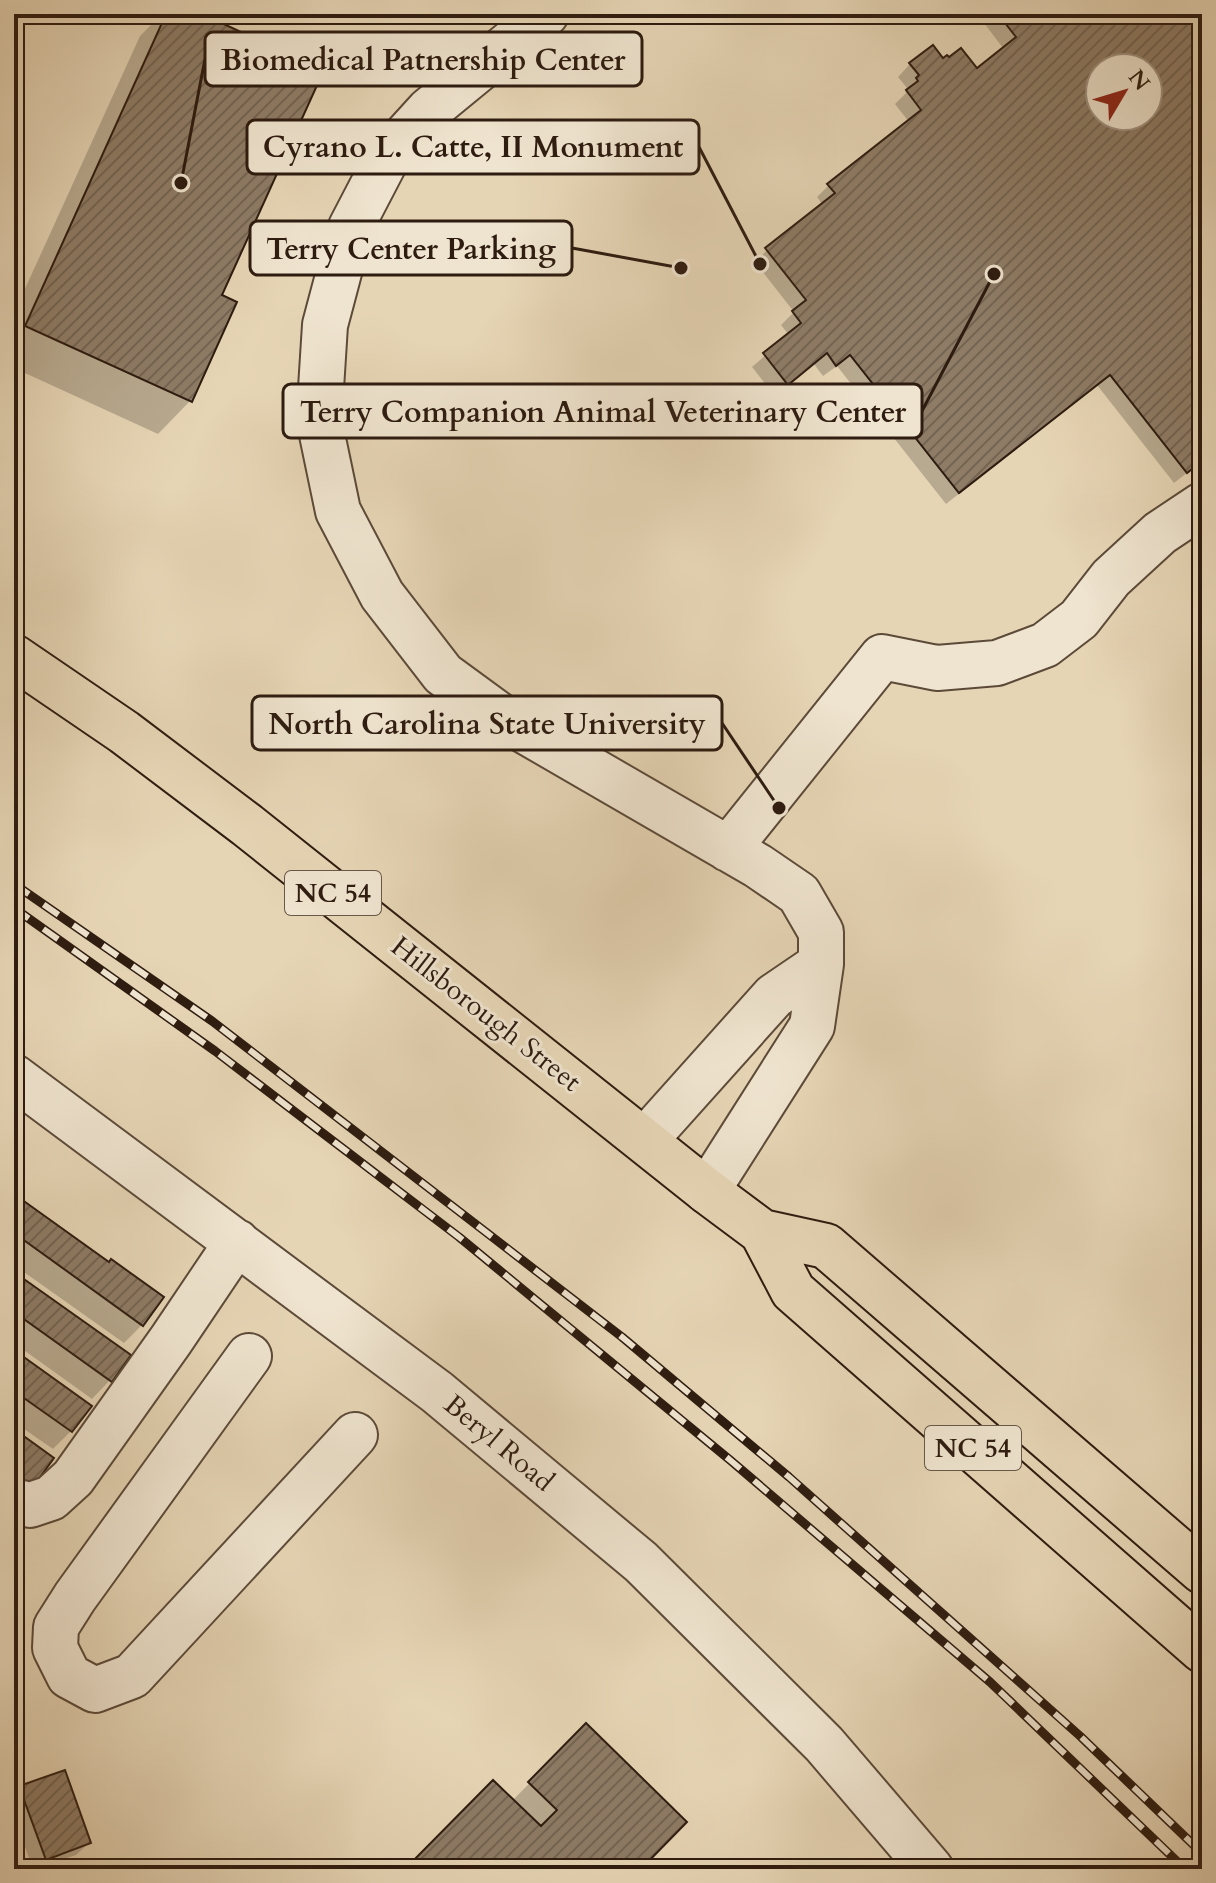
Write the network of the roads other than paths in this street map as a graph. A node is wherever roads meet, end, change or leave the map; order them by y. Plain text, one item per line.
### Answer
1 (546, 14) edge
2 (1202, 505) edge
3 (14, 657) edge
4 (728, 849) junction
5 (821, 964) junction
6 (14, 1077) edge
7 (645, 1140) junction
8 (707, 1191) junction
9 (762, 1232) junction
10 (237, 1242) junction
11 (249, 1356) dead end
12 (355, 1435) dead end
13 (14, 1501) edge
14 (1202, 1571) edge
15 (1202, 1650) edge
16 (931, 1869) edge

1 - 4 street
2 - 4 street
3 - 7 main road, Hillsborough Street / NC 54
4 - 5 street
5 - 7 street
5 - 8 street
6 - 10 street, Beryl Road
7 - 8 main road, Hillsborough Street / NC 54
8 - 9 main road, Hillsborough Street / NC 54
9 - 14 main road, Hillsborough Street / NC 54
9 - 15 main road, Hillsborough Street / NC 54
10 - 13 street
10 - 16 street, Beryl Road
11 - 12 street

